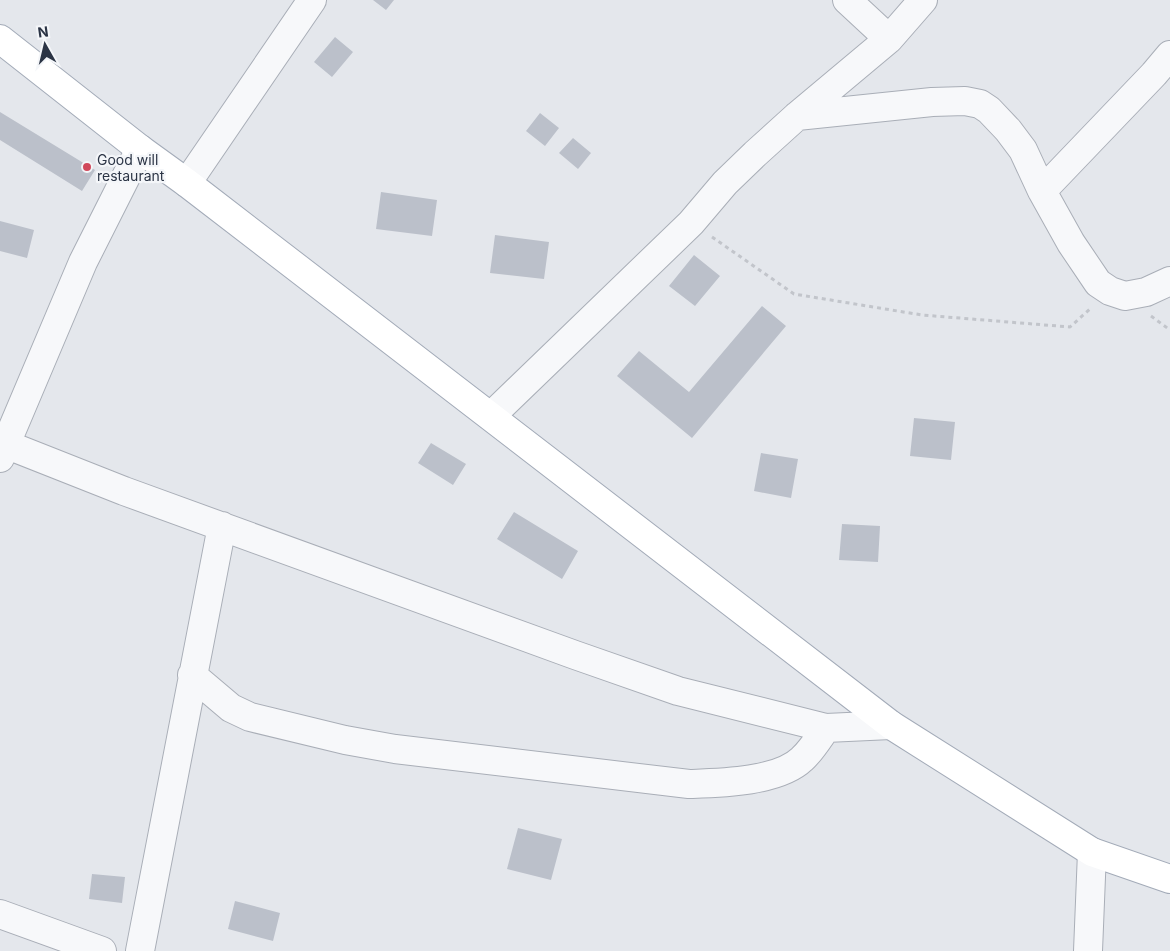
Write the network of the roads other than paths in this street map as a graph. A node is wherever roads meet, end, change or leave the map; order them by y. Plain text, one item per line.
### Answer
1 (312, 0) edge
2 (847, 0) edge
3 (923, 0) edge
4 (0, 39) edge
5 (889, 39) junction
6 (1170, 55) edge
7 (797, 116) junction
8 (140, 149) junction
9 (188, 183) junction
10 (1042, 190) junction
11 (1170, 281) edge
12 (491, 416) junction
13 (2, 448) edge
14 (222, 526) junction
15 (192, 675) junction
16 (891, 725) junction
17 (826, 728) junction
18 (1092, 852) junction
19 (1170, 878) edge
20 (0, 914) edge
21 (102, 951) edge
22 (140, 951) edge
23 (1088, 951) edge

1 - 9 street
2 - 5 street
3 - 5 street
4 - 8 main road
5 - 7 street
6 - 10 street
7 - 10 street
7 - 12 street
8 - 9 main road
8 - 13 street
9 - 12 main road
10 - 11 street
12 - 16 main road
13 - 14 street
14 - 15 street
14 - 17 street
15 - 17 street
15 - 22 street
16 - 17 street
16 - 18 main road
18 - 19 main road
18 - 23 street
20 - 21 street

